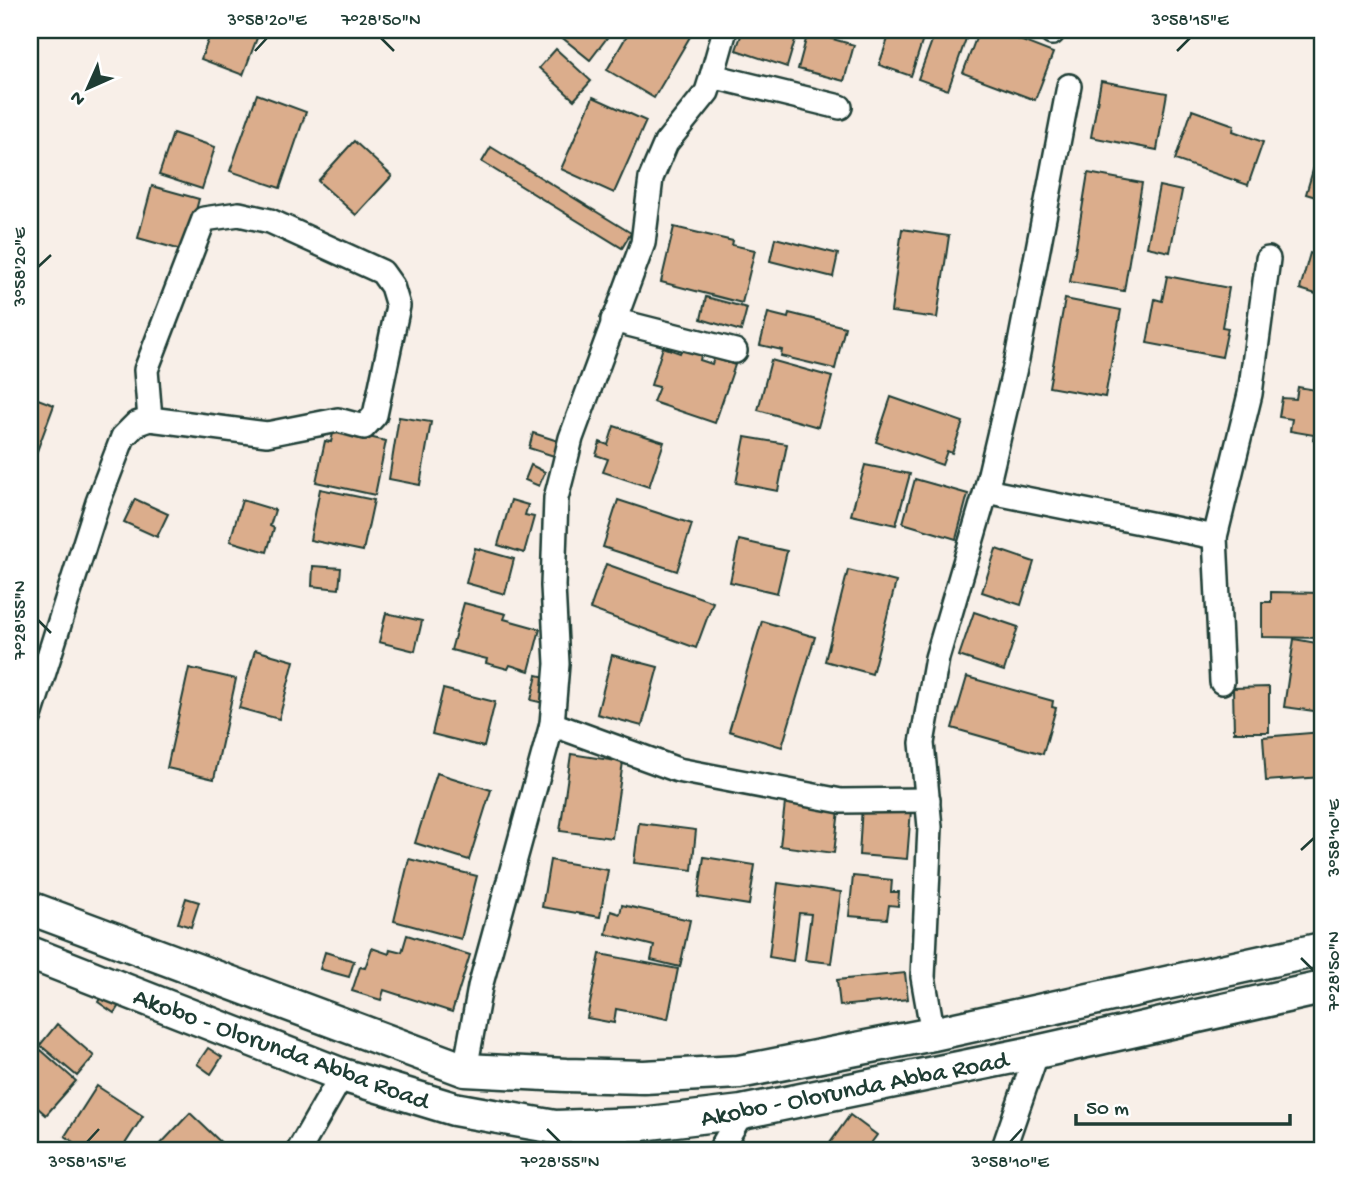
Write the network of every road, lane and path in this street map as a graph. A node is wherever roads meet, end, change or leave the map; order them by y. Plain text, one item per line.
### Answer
1 (725, 30) edge
2 (712, 76) junction
3 (1069, 86) dead end
4 (840, 107) dead end
5 (1268, 259) dead end
6 (613, 320) junction
7 (735, 351) dead end
8 (150, 419) junction
9 (986, 491) junction
10 (1215, 537) junction
11 (1222, 682) dead end
12 (30, 716) edge
13 (552, 724) junction
14 (928, 800) junction
15 (30, 908) edge
16 (1322, 949) edge
17 (30, 953) edge
18 (1322, 988) edge
19 (933, 1034) junction
20 (1037, 1052) junction
21 (465, 1070) junction
22 (342, 1075) junction
23 (742, 1112) junction
24 (299, 1150) edge
25 (720, 1150) edge
26 (1003, 1150) edge

1 - 2 street
2 - 4 street
2 - 6 street
3 - 9 street
5 - 10 street
6 - 7 street
6 - 13 street
8 - 8 street
8 - 12 street
9 - 10 street
9 - 14 street
10 - 11 street
13 - 14 street
13 - 21 street
14 - 19 street
15 - 21 main road, Akobo - Olorunda Abba Road
16 - 19 main road, Akobo - Olorunda Abba Road
17 - 22 main road, Akobo - Olorunda Abba Road
18 - 20 main road, Akobo - Olorunda Abba Road
19 - 21 main road, Akobo - Olorunda Abba Road
20 - 23 main road, Akobo - Olorunda Abba Road
20 - 26 street
22 - 23 main road, Akobo - Olorunda Abba Road
22 - 24 street
23 - 25 street

